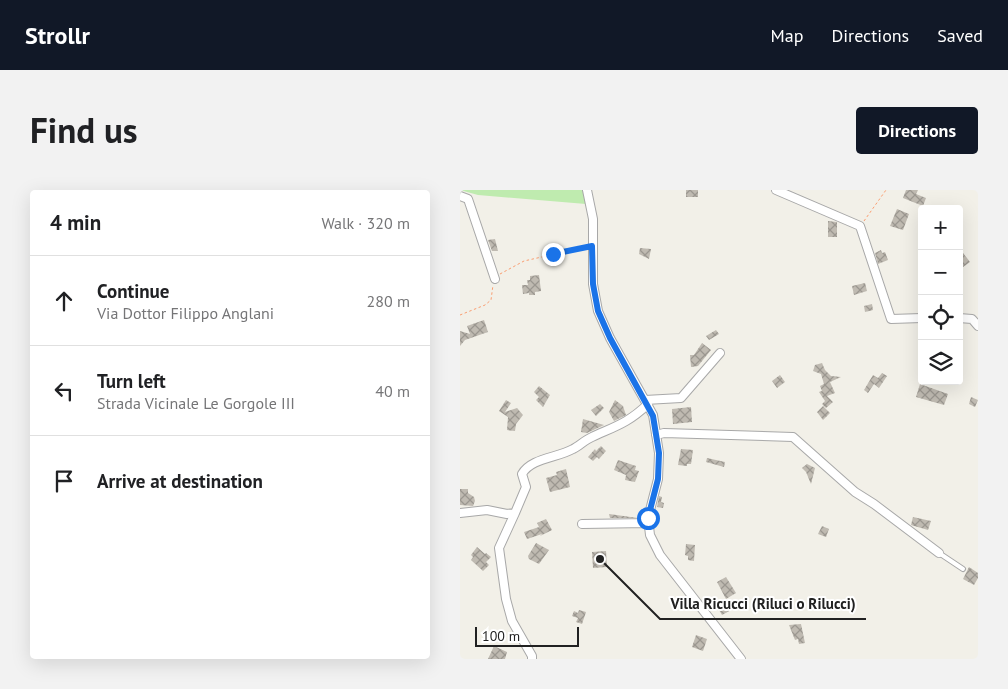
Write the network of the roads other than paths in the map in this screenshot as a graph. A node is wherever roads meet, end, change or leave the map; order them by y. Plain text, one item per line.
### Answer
1 (588, 190) edge
2 (776, 190) edge
3 (460, 196) edge
4 (495, 279) road end
5 (918, 318) edge
6 (963, 318) edge
7 (978, 326) edge
8 (720, 353) dead end
9 (646, 402) junction
10 (656, 435) junction
11 (460, 513) edge
12 (515, 513) junction
13 (648, 523) junction
14 (582, 524) dead end
15 (939, 553) joint
16 (963, 569) dead end
17 (532, 659) edge
18 (741, 659) edge

1 - 9 street
2 - 5 street
3 - 4 street
6 - 7 street
8 - 9 street
9 - 10 street
9 - 12 street
10 - 13 street
10 - 15 street
11 - 12 street
12 - 17 street
13 - 14 street
13 - 18 street
15 - 16 lane

